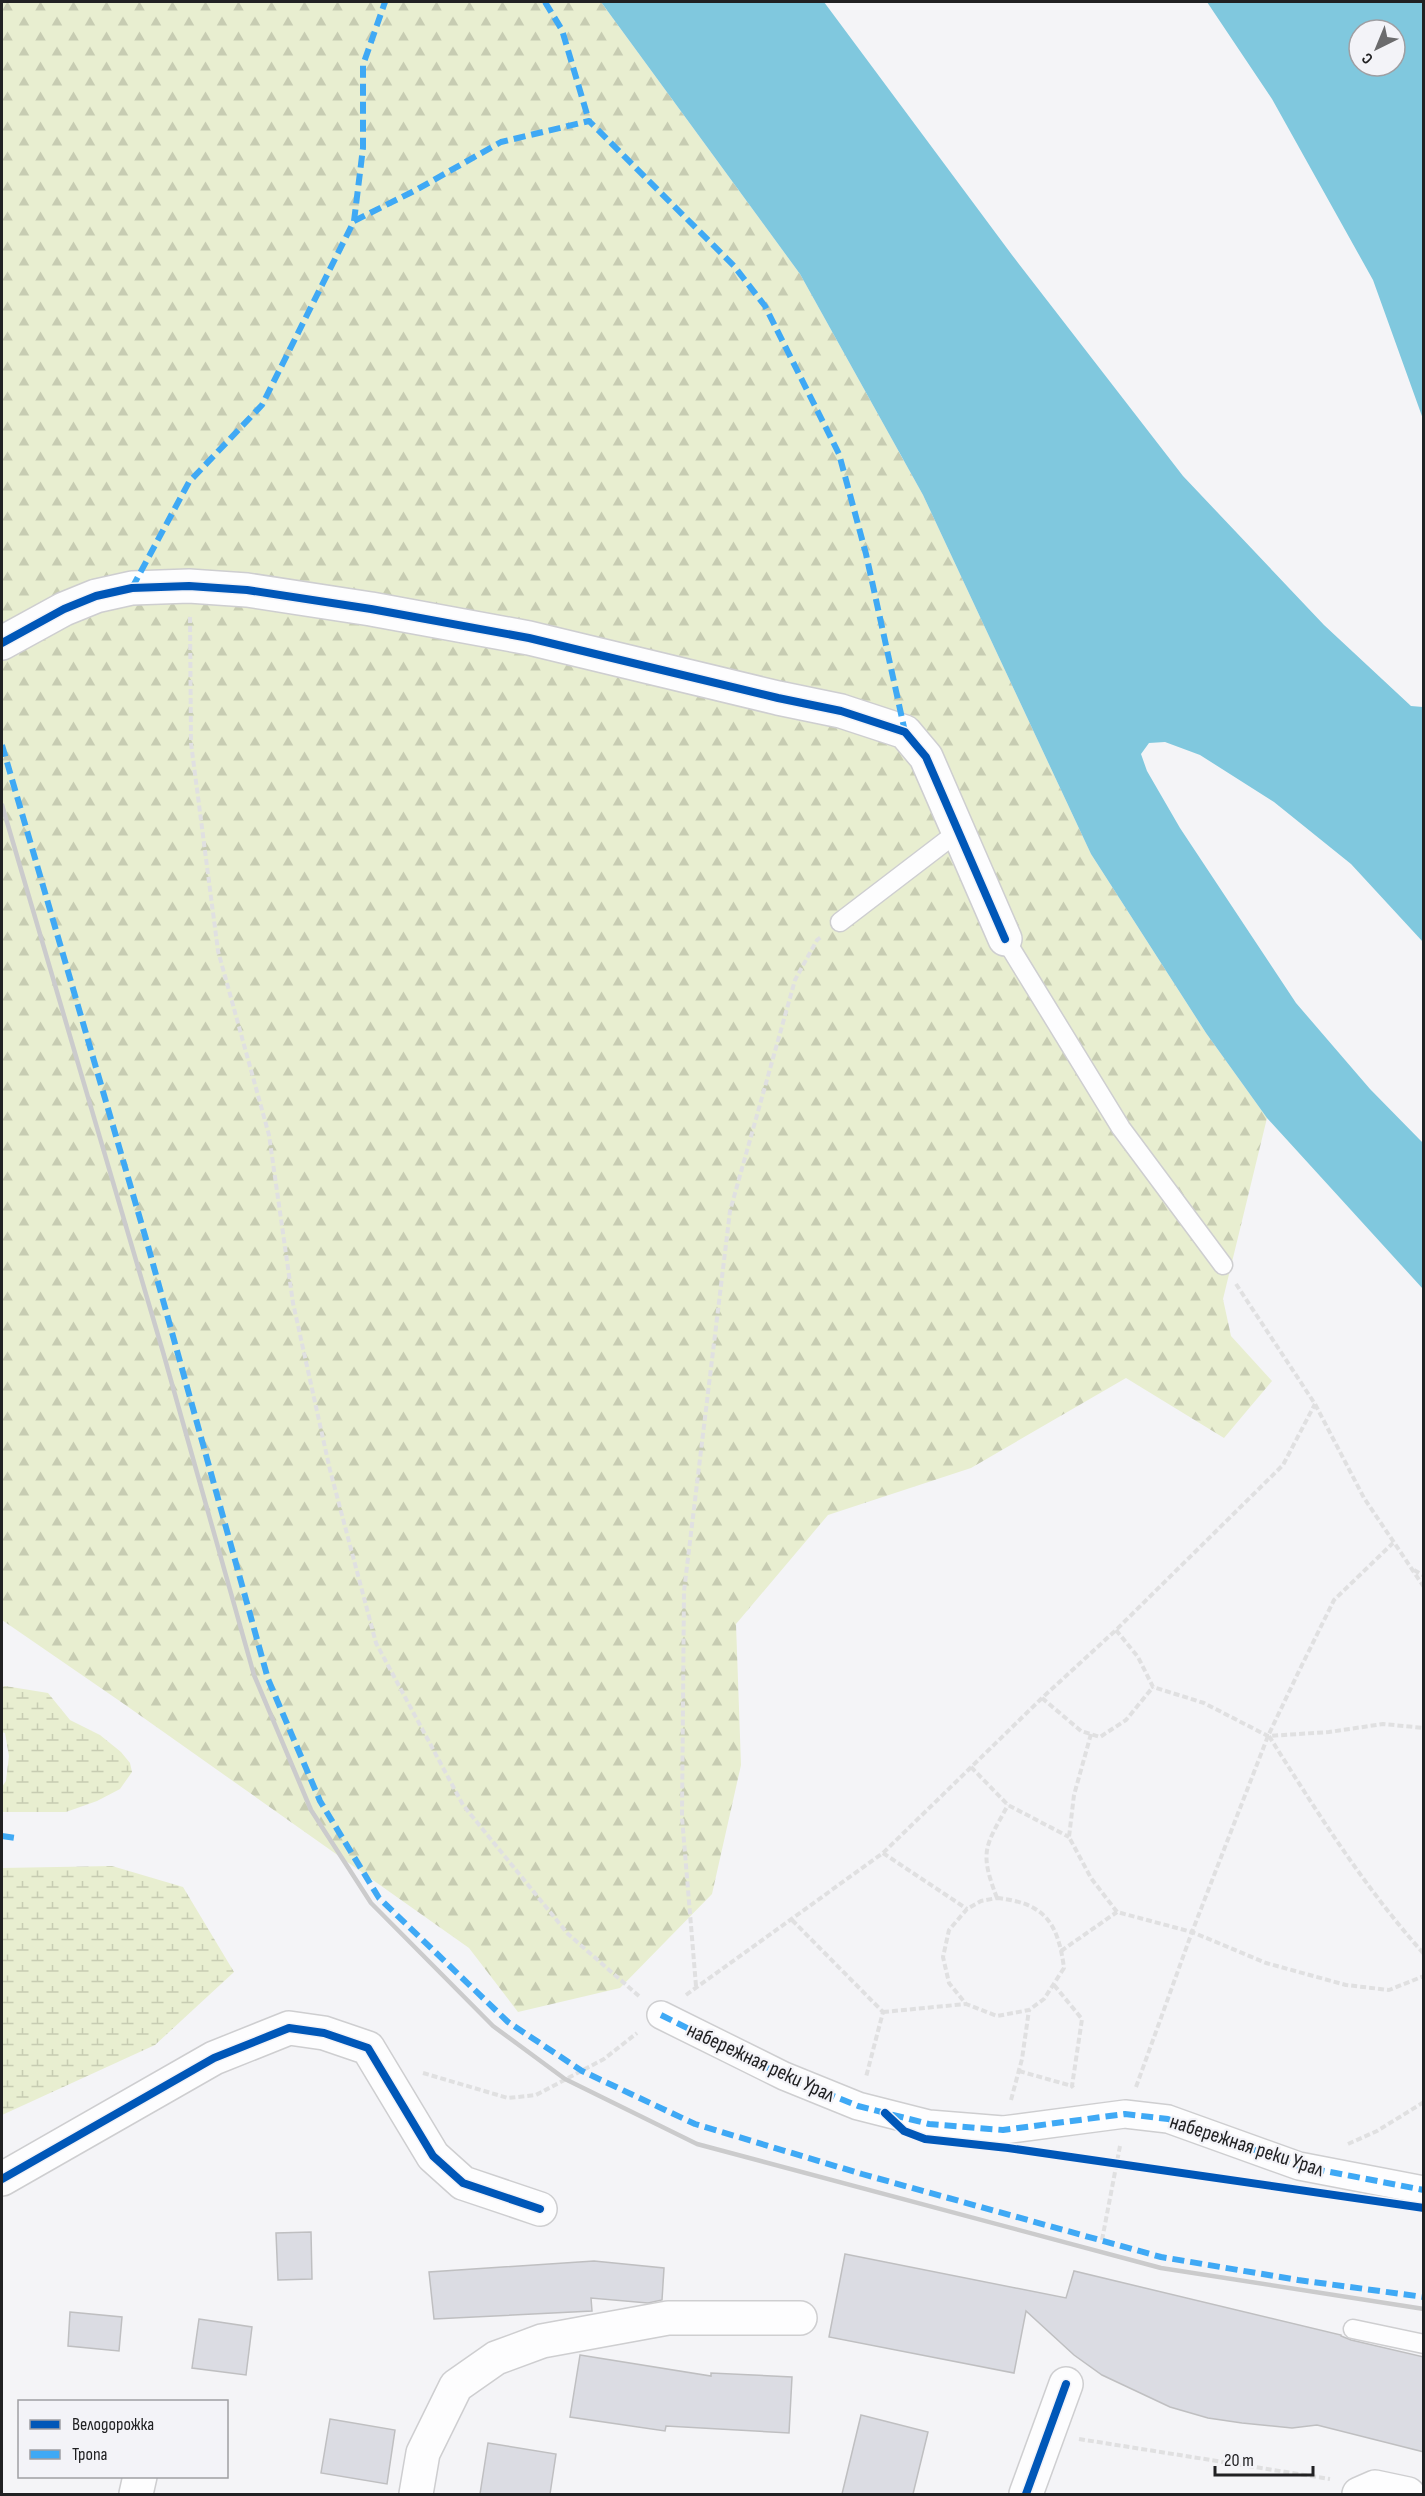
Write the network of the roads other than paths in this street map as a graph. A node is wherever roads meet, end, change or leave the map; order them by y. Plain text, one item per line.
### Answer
1 (2, 643) edge
2 (959, 831) junction
3 (840, 922) road end
4 (1005, 939) joint
5 (1223, 1265) road end
6 (661, 2015) road end
7 (2, 2179) edge
8 (1424, 2190) edge
9 (540, 2209) dead end
10 (800, 2318) dead end
11 (1353, 2329) dead end
12 (1424, 2344) edge
13 (1066, 2384) dead end
14 (140, 2478) edge
15 (1367, 2491) edge
16 (136, 2494) edge
17 (416, 2494) edge
18 (1026, 2494) edge
19 (1408, 2494) edge

1 - 2 street
2 - 3 lane
2 - 4 street
4 - 5 lane
6 - 8 street, набережная реки Урал
7 - 9 street
10 - 17 street
11 - 12 lane
13 - 18 street
14 - 16 street
15 - 19 street

